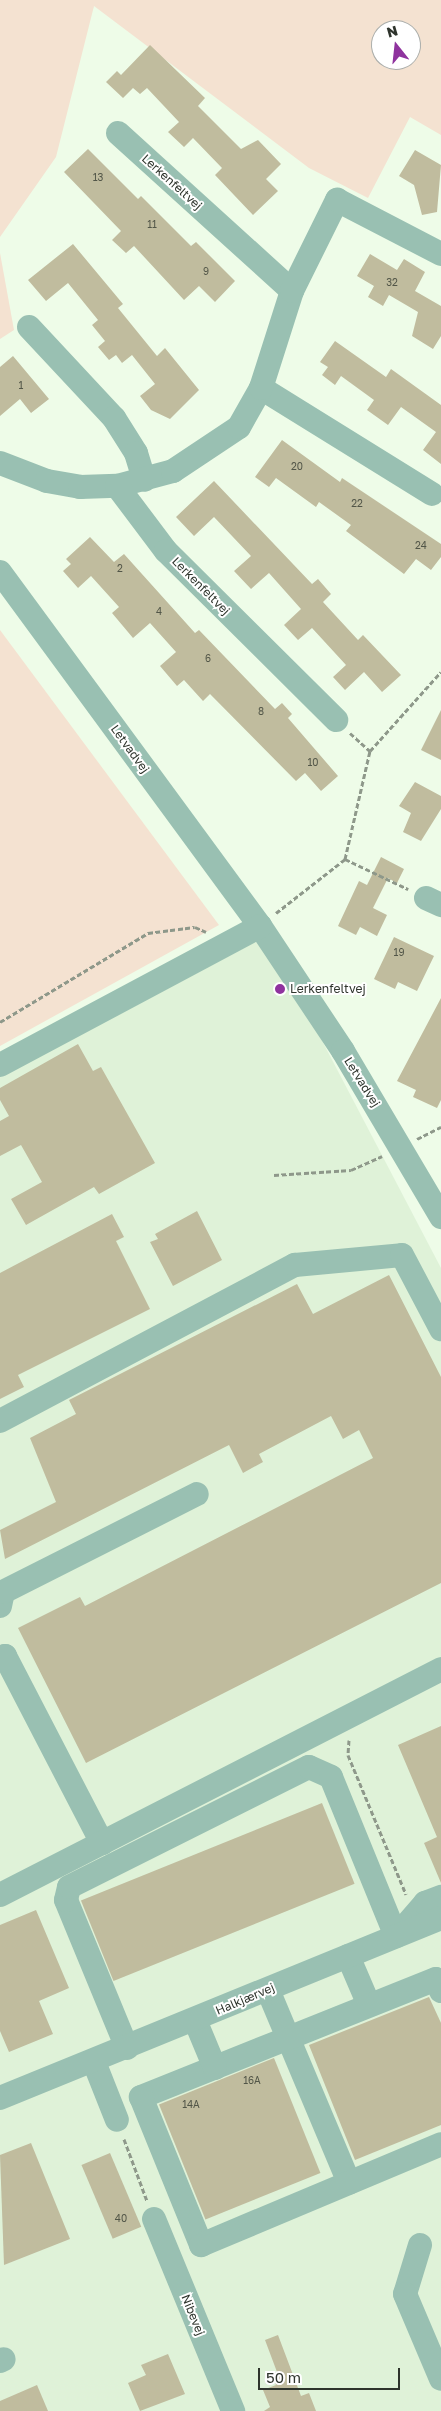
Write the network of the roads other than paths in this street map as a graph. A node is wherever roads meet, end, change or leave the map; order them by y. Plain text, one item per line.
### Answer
1 (118, 133) dead end
2 (441, 254) edge
3 (292, 291) junction
4 (29, 328) dead end
5 (261, 388) junction
6 (0, 462) edge
7 (144, 480) junction
8 (117, 486) junction
9 (432, 494) dead end
10 (0, 572) edge
11 (336, 720) dead end
12 (260, 926) junction
13 (0, 1065) edge
14 (441, 1217) edge
15 (441, 1329) edge
16 (0, 1421) edge
17 (197, 1494) dead end
18 (0, 1606) edge
19 (2, 1654) edge
20 (441, 1670) edge
21 (102, 1843) junction
22 (0, 1895) edge
23 (441, 1897) edge
24 (441, 1918) edge
25 (396, 1936) junction
26 (348, 1956) junction
27 (268, 1990) junction
28 (441, 1991) edge
29 (369, 2005) junction
30 (196, 2020) junction
31 (288, 2038) junction
32 (127, 2048) junction
33 (94, 2062) junction
34 (215, 2068) junction
35 (0, 2098) edge
36 (117, 2120) road end
37 (441, 2144) edge
38 (349, 2183) junction
39 (154, 2219) road end
40 (420, 2245) dead end
41 (441, 2379) edge
42 (232, 2411) edge

1 - 3 street, Lerkenfeltvej
2 - 3 street
3 - 5 street
4 - 7 street
5 - 7 street
5 - 9 street
6 - 8 street
7 - 8 street
8 - 11 street, Lerkenfeltvej
10 - 12 street, Letvadvej
12 - 13 street
12 - 14 street, Letvadvej
15 - 16 street
17 - 18 street
19 - 21 street
20 - 21 street
21 - 22 street
23 - 25 street
24 - 25 street, Halkjærvej
25 - 26 street, Halkjærvej
25 - 32 street
26 - 27 street, Halkjærvej
26 - 29 street
27 - 30 street, Halkjærvej
27 - 31 street
28 - 29 street
29 - 31 street
30 - 32 street, Halkjærvej
30 - 34 street
31 - 34 street
31 - 38 street
32 - 33 street, Halkjærvej
33 - 35 street, Halkjærvej
33 - 36 street
34 - 38 street
37 - 38 street
39 - 42 street, Nibevej
40 - 41 street

